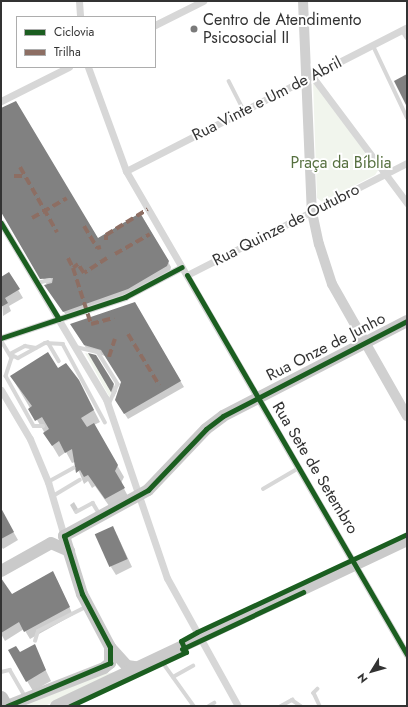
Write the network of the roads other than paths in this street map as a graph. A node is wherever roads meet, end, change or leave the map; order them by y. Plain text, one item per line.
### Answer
1 (78, 1) edge
2 (203, 1) edge
3 (302, 1) edge
4 (80, 16) edge
5 (156, 24) edge
6 (404, 28) edge
7 (407, 38) edge
8 (373, 45) junction
9 (67, 68) edge
10 (88, 68) edge
11 (309, 78) junction
12 (229, 80) dead end
13 (1, 101) edge
14 (244, 111) junction
15 (407, 117) edge
16 (407, 163) edge
17 (126, 171) junction
18 (386, 174) junction
19 (407, 203) edge
20 (312, 212) junction
21 (1, 223) edge
22 (182, 267) junction
23 (187, 275) junction
24 (50, 280) dead end
25 (37, 282) junction
26 (59, 319) junction
27 (407, 321) edge
28 (1, 339) edge
29 (48, 342) junction
30 (364, 343) junction
31 (76, 347) junction
32 (36, 348) junction
33 (10, 354) junction
34 (59, 361) dead end
35 (1, 390) edge
36 (257, 396) junction
37 (108, 406) junction
38 (407, 416) edge
39 (105, 422) dead end
40 (43, 426) dead end
41 (73, 468) dead end
42 (299, 468) junction
43 (80, 480) dead end
44 (48, 482) junction
45 (263, 489) dead end
46 (139, 495) junction
47 (53, 496) junction
48 (76, 512) dead end
49 (100, 516) junction
50 (64, 536) junction
51 (407, 540) edge
52 (69, 551) junction
53 (356, 564) junction
54 (1, 571) edge
55 (88, 606) junction
56 (201, 640) junction
57 (35, 641) dead end
58 (110, 647) junction
59 (407, 654) edge
60 (160, 659) junction
61 (192, 666) dead end
62 (141, 668) junction
63 (1, 672) edge
64 (174, 677) junction
65 (318, 689) dead end
66 (1, 697) edge
67 (27, 699) junction
68 (73, 702) edge
69 (214, 703) dead end
70 (7, 706) edge
71 (56, 706) edge
72 (194, 706) edge
73 (209, 706) edge
74 (238, 706) edge
75 (281, 706) edge
76 (301, 706) edge
77 (320, 706) edge

1 - 4 street
2 - 5 street
3 - 11 street
6 - 7 lane
6 - 8 street, Rua Vinte e Um de Abril
8 - 11 street, Rua Vinte e Um de Abril
8 - 15 lane
9 - 13 street
10 - 17 street, Rua Sete de Setembro
11 - 14 street, Rua Vinte e Um de Abril
11 - 18 street
11 - 20 street
12 - 14 lane
14 - 17 street, Rua Vinte e Um de Abril
16 - 18 street, Rua Quinze de Outubro
17 - 22 street, Rua Sete de Setembro
18 - 19 street
18 - 20 street, Rua Quinze de Outubro
20 - 23 street, Rua Quinze de Outubro
20 - 30 street
21 - 25 street
22 - 23 street, Rua Sete de Setembro
22 - 26 street
23 - 36 street, Rua Sete de Setembro
24 - 25 lane
25 - 26 street
26 - 28 street
26 - 31 street
27 - 30 main road, Rua Onze de Junho
28 - 33 lane
29 - 32 lane
29 - 34 lane
29 - 39 lane
30 - 36 main road, Rua Onze de Junho
30 - 38 street
31 - 37 street
31 - 37 lane
32 - 33 lane
32 - 33 lane
33 - 40 lane
35 - 44 street
36 - 42 street, Rua Sete de Setembro
36 - 46 main road, Rua Onze de Junho
37 - 46 street
41 - 44 lane
42 - 45 lane
42 - 53 street, Rua Sete de Setembro
43 - 47 lane
44 - 47 street
46 - 49 main road, Rua Onze de Junho
46 - 56 street
47 - 50 street
48 - 49 lane
49 - 50 main road, Rua Onze de Junho
50 - 52 main road
51 - 53 main road
52 - 54 main road
52 - 55 main road
53 - 56 main road
53 - 59 street, Rua Sete de Setembro
55 - 57 lane
55 - 58 main road
56 - 60 main road
56 - 74 street
58 - 62 main road
58 - 67 main road
60 - 62 main road
60 - 64 lane
61 - 64 lane
62 - 68 main road
63 - 67 lane
64 - 72 lane
65 - 77 lane
66 - 70 highway
67 - 70 main road
68 - 71 main road
69 - 73 lane
75 - 76 lane

